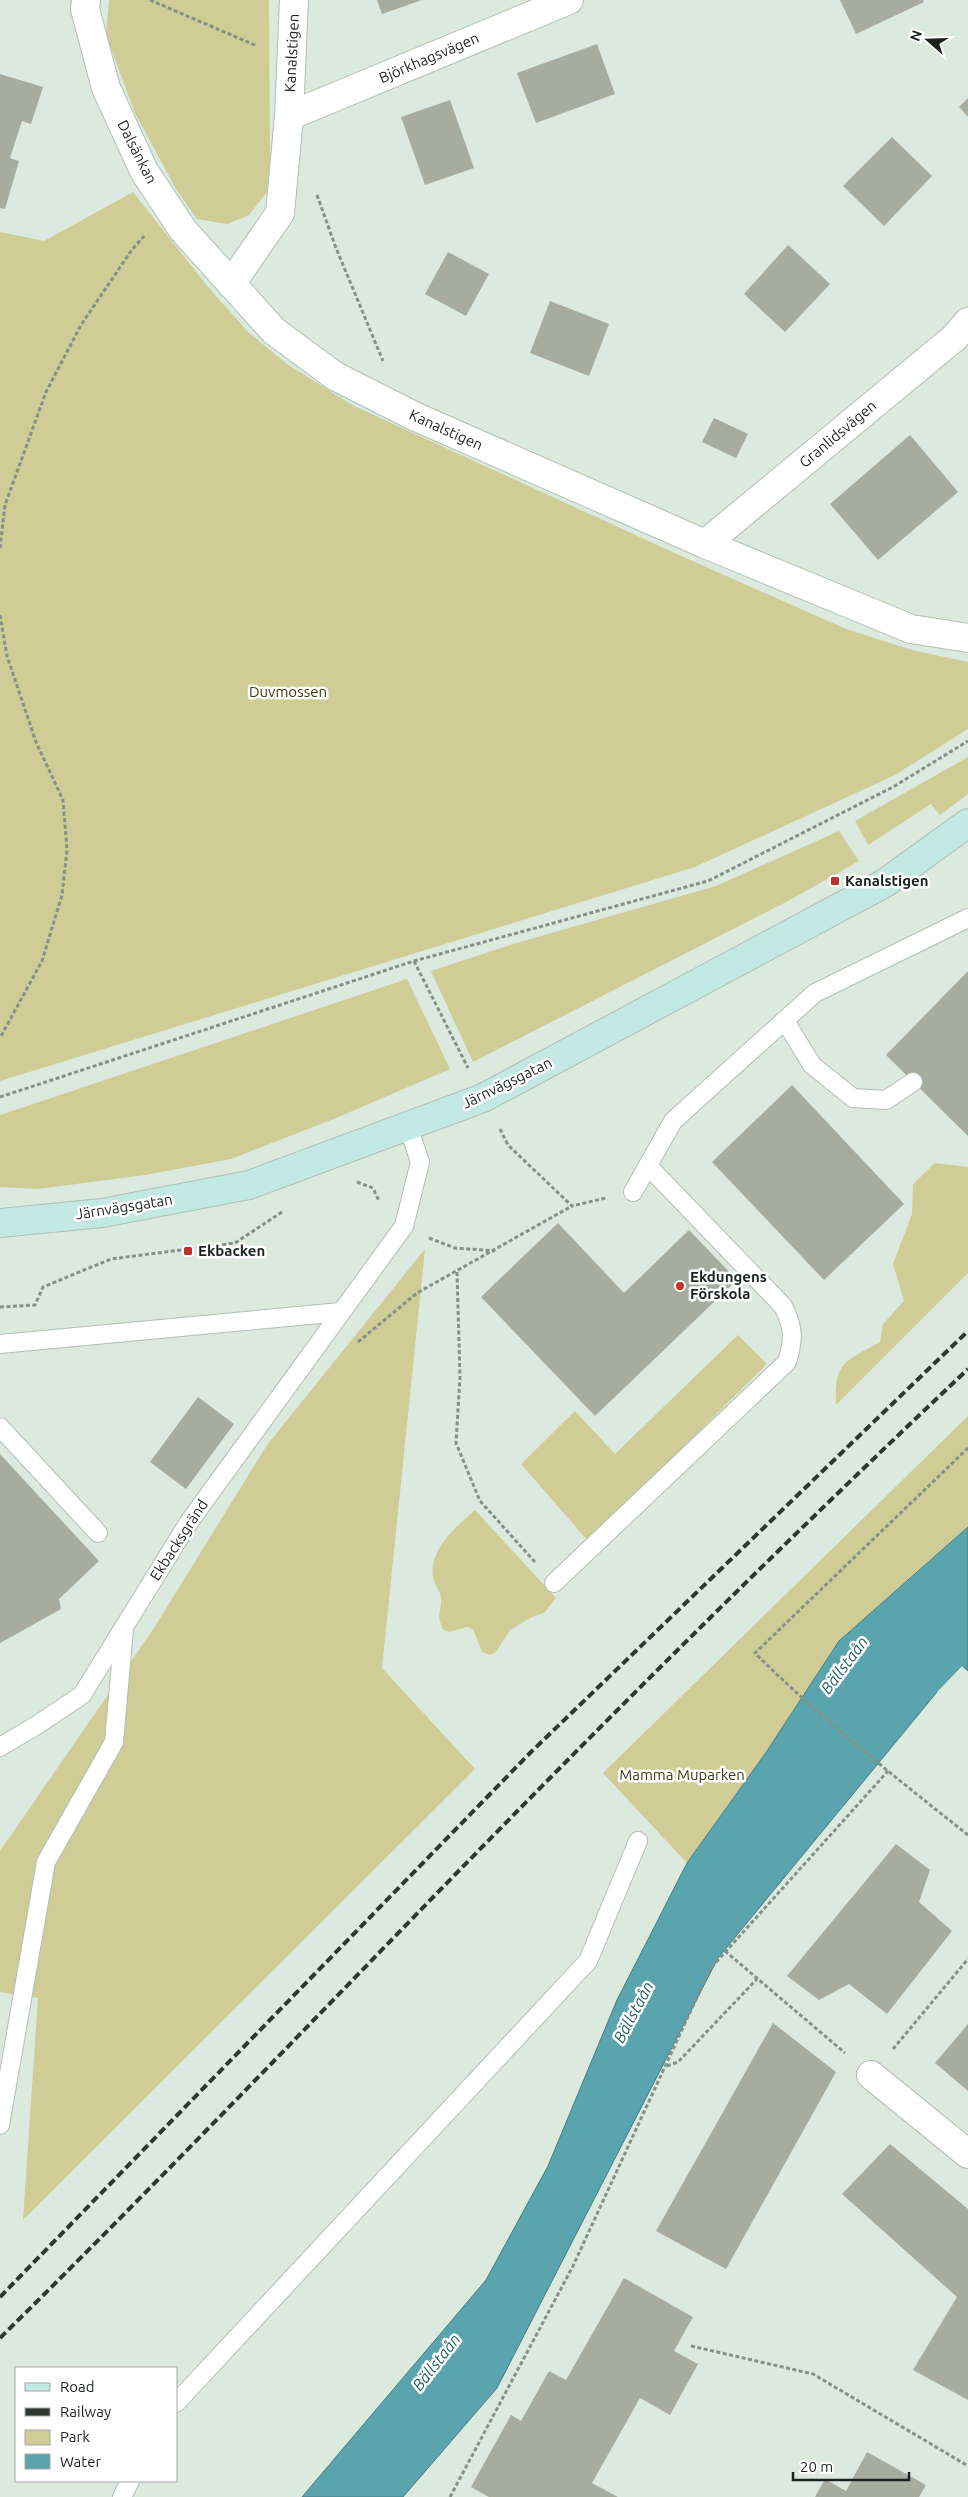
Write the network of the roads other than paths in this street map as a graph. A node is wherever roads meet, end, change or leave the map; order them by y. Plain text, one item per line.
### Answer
1 (294, 0) edge
2 (569, 0) edge
3 (79, 3) edge
4 (289, 116) junction
5 (231, 284) junction
6 (968, 322) edge
7 (705, 544) junction
8 (968, 638) edge
9 (968, 823) edge
10 (968, 918) edge
11 (784, 1021) junction
12 (913, 1082) dead end
13 (408, 1126) junction
14 (648, 1166) junction
15 (633, 1192) dead end
16 (0, 1223) edge
17 (341, 1312) junction
18 (0, 1344) edge
19 (0, 1427) edge
20 (98, 1533) dead end
21 (554, 1583) road end
22 (125, 1626) junction
23 (0, 1747) edge
24 (638, 1842) dead end
25 (871, 2075) road end
26 (0, 2126) edge
27 (968, 2154) edge
28 (178, 2401) edge
29 (130, 2482) edge
30 (122, 2497) edge

1 - 4 street, Kanalstigen
2 - 4 street, Björkhagsvägen
3 - 5 street, Dalsänkan
4 - 5 street, Kanalstigen
5 - 7 street, Kanalstigen
6 - 7 street, Granlidsvägen
7 - 8 street, Kanalstigen
9 - 13 street, Järnvägsgatan
10 - 11 lane
11 - 12 lane
11 - 14 lane
13 - 16 street, Järnvägsgatan
13 - 17 lane, Ekbacksgränd
14 - 15 lane
14 - 21 lane
17 - 18 lane
17 - 22 lane, Ekbacksgränd
19 - 20 lane
22 - 23 lane, Ekbacksgränd
22 - 26 lane
24 - 28 lane
25 - 27 street
29 - 30 lane

